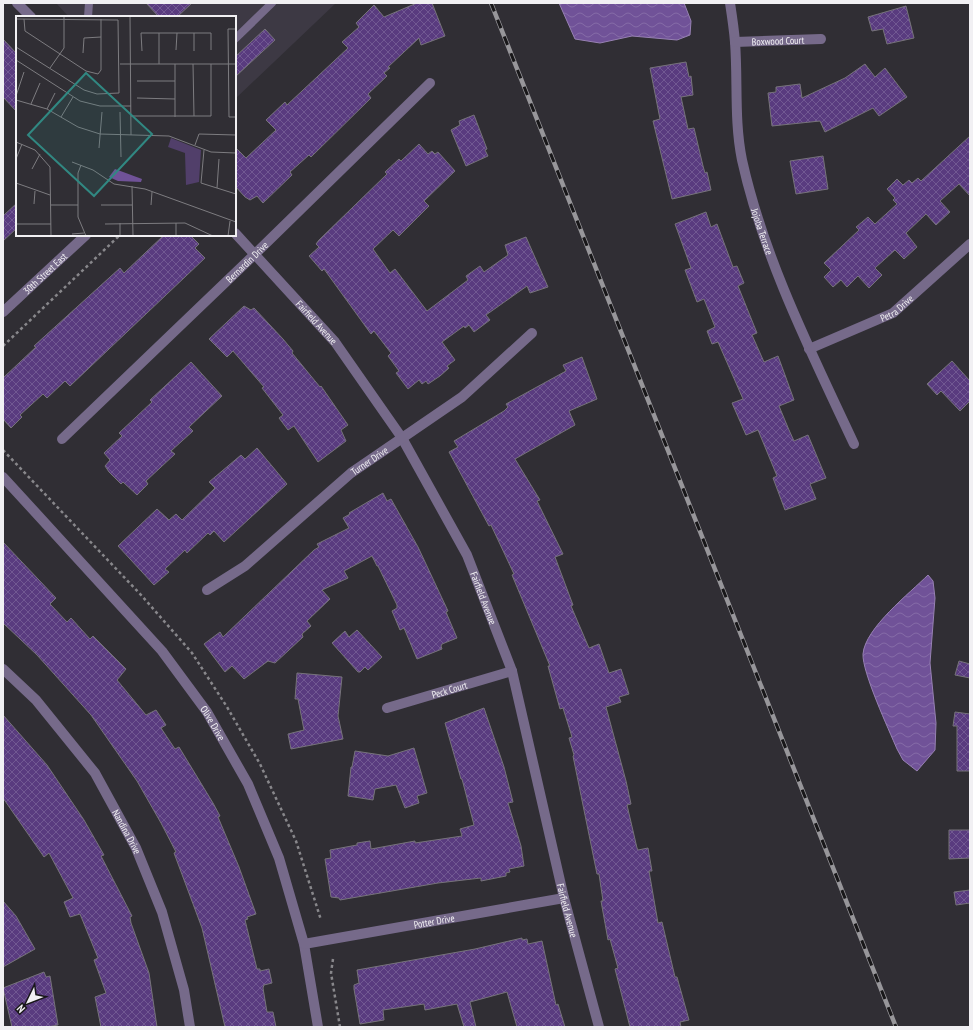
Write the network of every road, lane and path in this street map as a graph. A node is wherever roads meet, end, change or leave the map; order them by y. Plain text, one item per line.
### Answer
1 (17, 3) edge
2 (89, 3) edge
3 (272, 3) edge
4 (730, 3) edge
5 (30, 16) edge
6 (88, 16) edge
7 (236, 38) edge
8 (821, 38) dead end
9 (735, 42) junction
10 (430, 83) dead end
11 (236, 234) edge
12 (85, 236) edge
13 (119, 236) edge
14 (970, 244) edge
15 (256, 254) junction
16 (5, 307) edge
17 (532, 332) dead end
18 (3, 346) edge
19 (809, 349) junction
20 (402, 438) junction
21 (62, 439) dead end
22 (854, 444) dead end
23 (3, 477) edge
24 (207, 590) dead end
25 (3, 669) edge
26 (512, 671) junction
27 (387, 708) dead end
28 (564, 898) junction
29 (304, 944) junction
30 (333, 959) dead end
31 (190, 1027) edge
32 (318, 1027) edge
33 (340, 1027) edge
34 (599, 1027) edge

1 - 5 street
2 - 6 lane
3 - 7 lane
4 - 9 street, Jojoba Terrace
8 - 9 street, Boxwood Court
9 - 19 street, Jojoba Terrace
10 - 15 street, Bernardin Drive
11 - 15 street, Fairfield Avenue
12 - 16 street, 30th Street East
13 - 18 path
14 - 19 street, Petra Drive
15 - 20 street, Fairfield Avenue
15 - 21 street, Bernardin Drive
17 - 20 street, Turner Drive
19 - 22 street, Jojoba Terrace
20 - 24 street, Turner Drive
20 - 26 street, Fairfield Avenue
23 - 29 street, Olive Drive
25 - 31 street, Nandina Drive
26 - 27 street, Peck Court
26 - 28 street, Fairfield Avenue
28 - 29 street, Potter Drive
28 - 34 street, Fairfield Avenue
29 - 32 street, Olive Drive
30 - 33 path

